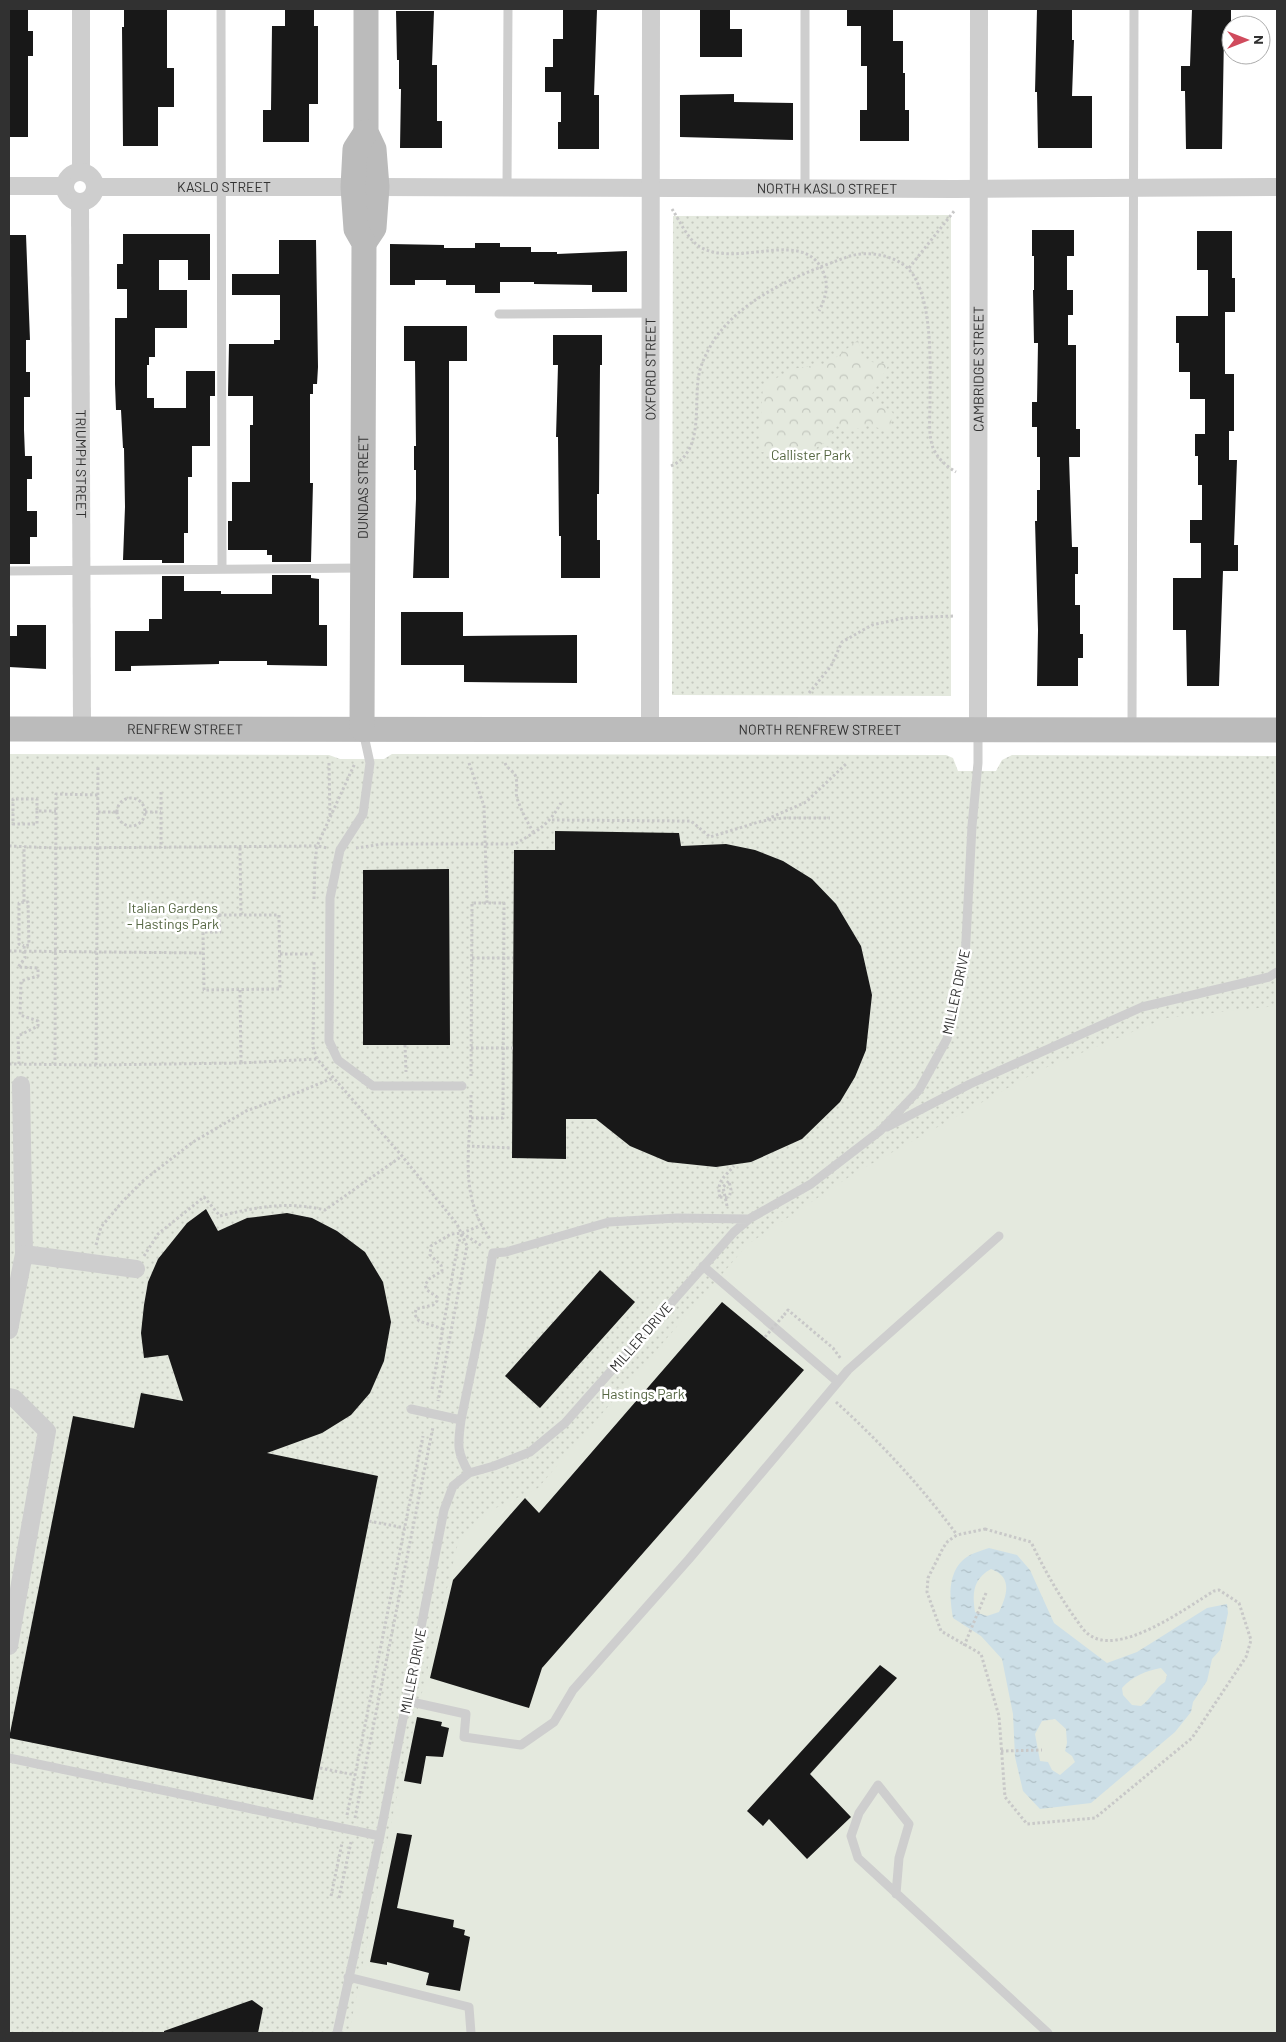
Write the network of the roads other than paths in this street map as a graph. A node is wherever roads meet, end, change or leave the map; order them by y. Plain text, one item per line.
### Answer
1 (81, 9) edge
2 (222, 9) edge
3 (366, 9) edge
4 (508, 9) edge
5 (651, 9) edge
6 (805, 9) edge
7 (978, 9) edge
8 (1134, 9) edge
9 (81, 172) junction
10 (9, 186) edge
11 (65, 186) junction
12 (221, 186) junction
13 (95, 187) junction
14 (365, 187) junction
15 (507, 187) junction
16 (805, 187) junction
17 (1277, 187) edge
18 (651, 188) junction
19 (978, 189) junction
20 (1134, 189) junction
21 (80, 202) junction
22 (650, 313) junction
23 (499, 314) dead end
24 (222, 568) junction
25 (363, 568) junction
26 (81, 570) junction
27 (9, 571) edge
28 (9, 728) edge
29 (82, 728) junction
30 (362, 728) junction
31 (650, 729) junction
32 (978, 729) junction
33 (1132, 729) junction
34 (1277, 730) edge
35 (1277, 972) edge
36 (21, 1085) road end
37 (466, 1086) road end
38 (880, 1131) junction
39 (749, 1219) junction
40 (999, 1236) dead end
41 (24, 1254) junction
42 (703, 1266) junction
43 (136, 1269) road end
44 (9, 1330) edge
45 (838, 1382) junction
46 (9, 1397) edge
47 (411, 1409) dead end
48 (461, 1420) junction
49 (469, 1473) junction
50 (9, 1646) edge
51 (407, 1701) junction
52 (9, 1758) edge
53 (380, 1836) junction
54 (896, 1894) junction
55 (348, 1976) junction
56 (337, 2033) edge
57 (471, 2033) edge
58 (1048, 2033) edge

1 - 9 street
2 - 12 lane
3 - 14 street, DUNDAS STREET
4 - 15 lane
5 - 18 street, OXFORD STREET
6 - 16 lane
7 - 19 street, CAMBRIDGE STREET
8 - 20 lane
9 - 11 street
9 - 13 street
10 - 11 street
11 - 21 street
12 - 13 street, KASLO STREET
12 - 14 street, KASLO STREET
12 - 24 lane
13 - 21 street
14 - 15 street, NORTH KASLO STREET
14 - 25 street, DUNDAS STREET
15 - 18 street, NORTH KASLO STREET
16 - 18 street, NORTH KASLO STREET
16 - 19 street, NORTH KASLO STREET
17 - 20 street, NORTH KASLO STREET
18 - 22 street, OXFORD STREET
19 - 20 street, NORTH KASLO STREET
19 - 32 street, CAMBRIDGE STREET
20 - 33 lane
21 - 26 street, TRIUMPH STREET
22 - 23 lane
22 - 31 street, OXFORD STREET
24 - 25 lane
24 - 26 lane
25 - 30 street, DUNDAS STREET
26 - 27 lane
26 - 29 street, TRIUMPH STREET
28 - 29 street, RENFREW STREET
29 - 30 street, RENFREW STREET
30 - 31 street, NORTH RENFREW STREET
30 - 37 lane
31 - 32 street, NORTH RENFREW STREET
32 - 33 street, NORTH RENFREW STREET
32 - 38 lane, MILLER DRIVE
33 - 34 street, NORTH RENFREW STREET
35 - 38 lane
36 - 41 street
38 - 39 lane, MILLER DRIVE
39 - 42 lane, MILLER DRIVE
39 - 48 lane
40 - 45 lane
41 - 43 street
41 - 44 street
42 - 45 lane
42 - 49 lane, MILLER DRIVE
45 - 51 lane
46 - 50 street
47 - 48 lane
48 - 49 lane
49 - 51 lane, MILLER DRIVE
51 - 53 lane, MILLER DRIVE
52 - 53 lane
53 - 55 lane, MILLER DRIVE
54 - 54 lane
54 - 58 lane
55 - 56 lane, MILLER DRIVE
55 - 57 lane

